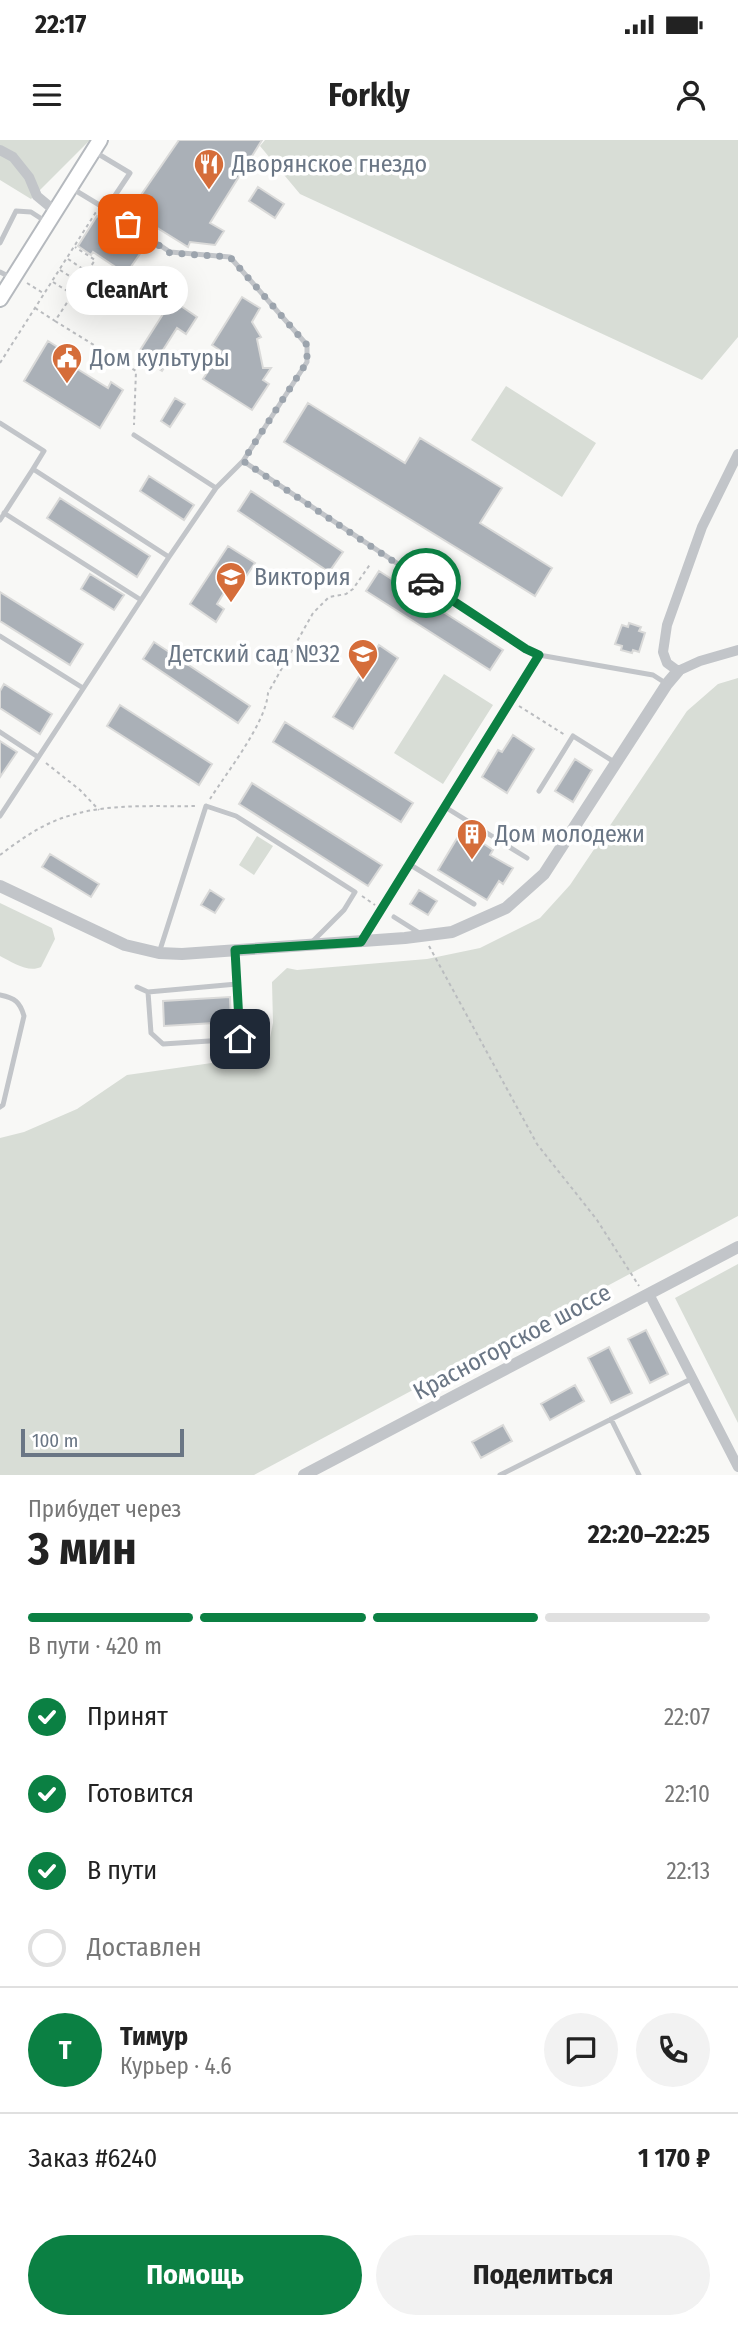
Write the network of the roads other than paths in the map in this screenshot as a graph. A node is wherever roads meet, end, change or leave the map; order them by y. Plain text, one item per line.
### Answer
1 (97, 145) edge
2 (0, 150) edge
3 (70, 187) junction
4 (104, 207) junction
5 (52, 217) junction
6 (0, 224) edge
7 (8, 228) junction
8 (0, 243) edge
9 (12, 278) edge
10 (0, 299) edge
11 (0, 423) edge
12 (134, 435) road end
13 (738, 454) edge
14 (243, 461) junction
15 (33, 468) junction
16 (216, 488) junction
17 (4, 513) junction
18 (0, 520) edge
19 (169, 557) junction
20 (141, 600) junction
21 (0, 636) edge
22 (738, 650) edge
23 (539, 655) junction
24 (678, 671) junction
25 (667, 684) junction
26 (83, 688) junction
27 (0, 732) edge
28 (38, 757) junction
29 (616, 763) junction
30 (539, 791) dead end
31 (445, 807) junction
32 (0, 816) edge
33 (527, 858) dead end
34 (409, 864) junction
35 (0, 886) edge
36 (474, 904) dead end
37 (394, 917) dead end
38 (423, 936) junction
39 (361, 942) junction
40 (308, 946) junction
41 (235, 950) junction
42 (159, 953) junction
43 (237, 984) junction
44 (137, 988) dead end
45 (148, 992) junction
46 (0, 995) edge
47 (0, 1107) edge
48 (738, 1247) edge
49 (645, 1292) junction
50 (693, 1378) junction
51 (611, 1419) junction
52 (738, 1467) edge
53 (304, 1475) edge
54 (500, 1475) edge
55 (639, 1475) edge

1 - 3 main road
1 - 4 lane
2 - 5 street
3 - 4 lane
3 - 5 main road
4 - 14 lane
5 - 7 lane
5 - 9 main road
6 - 7 lane
7 - 8 lane
9 - 10 main road
11 - 15 lane
12 - 16 lane
13 - 24 street
14 - 16 lane
14 - 23 lane
15 - 17 lane
15 - 19 lane
16 - 19 lane
17 - 18 lane
17 - 20 lane
19 - 20 lane
20 - 26 lane
21 - 26 lane
22 - 24 street
23 - 25 lane
23 - 31 lane
24 - 25 street
25 - 29 street
26 - 28 lane
27 - 28 lane
28 - 32 lane
29 - 30 lane
29 - 38 street
31 - 33 lane
31 - 34 lane
34 - 36 lane
34 - 39 lane
35 - 42 street
37 - 38 lane
38 - 39 street
39 - 40 street
40 - 41 street
40 - 42 lane
41 - 42 street
41 - 43 lane
43 - 45 lane
43 - 45 lane
44 - 45 lane
46 - 47 lane
48 - 49 street, Красногорское шоссе
49 - 50 street
49 - 53 street, Красногорское шоссе
50 - 51 lane
50 - 52 street
51 - 54 lane
51 - 55 lane

